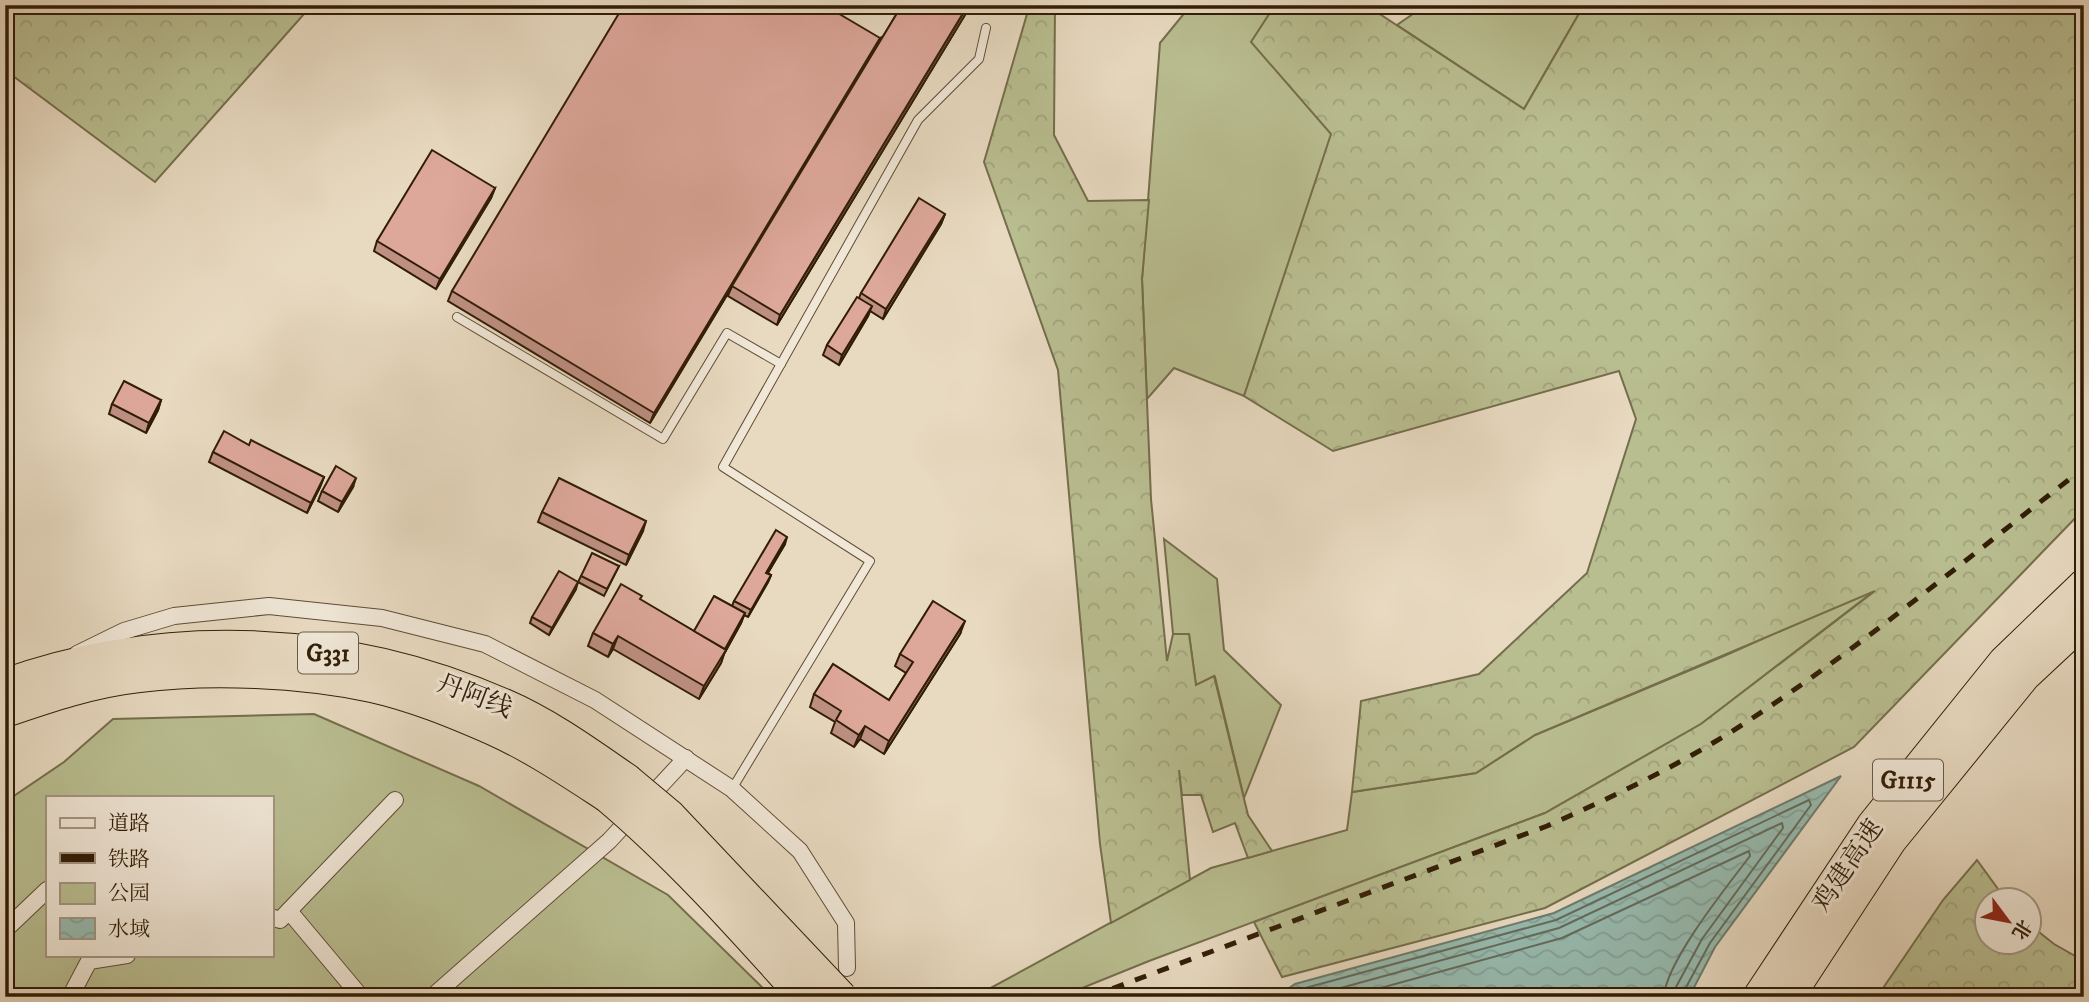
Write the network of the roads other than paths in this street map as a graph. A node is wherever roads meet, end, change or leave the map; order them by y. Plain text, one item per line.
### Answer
1 (986, 28) dead end
2 (457, 317) dead end
3 (781, 364) junction
4 (2084, 584) edge
5 (2084, 621) edge
6 (48, 669) junction
7 (5, 684) edge
8 (5, 712) edge
9 (686, 758) junction
10 (617, 788) junction
11 (732, 789) junction
12 (395, 800) dead end
13 (46, 891) edge
14 (289, 911) junction
15 (273, 918) edge
16 (5, 930) edge
17 (121, 956) edge
18 (847, 968) dead end
19 (70, 997) edge
20 (360, 997) edge
21 (432, 997) edge
22 (803, 997) edge
23 (842, 997) edge
24 (1758, 997) edge
25 (1788, 997) edge

1 - 3 lane
2 - 3 lane
3 - 11 lane
4 - 24 highway, 鸡建高速 / G1115
5 - 25 highway, 鸡建高速 / G1115
6 - 7 highway, 丹阿线 / G331
6 - 9 street
6 - 10 highway, 丹阿线 / G331
8 - 10 highway, 丹阿线 / G331
9 - 11 street
9 - 21 street
10 - 22 highway, 丹阿线 / G331, bridge
10 - 23 highway, 丹阿线 / G331, bridge
11 - 18 street
12 - 14 street
13 - 16 street
14 - 15 street
14 - 20 street
17 - 19 street

